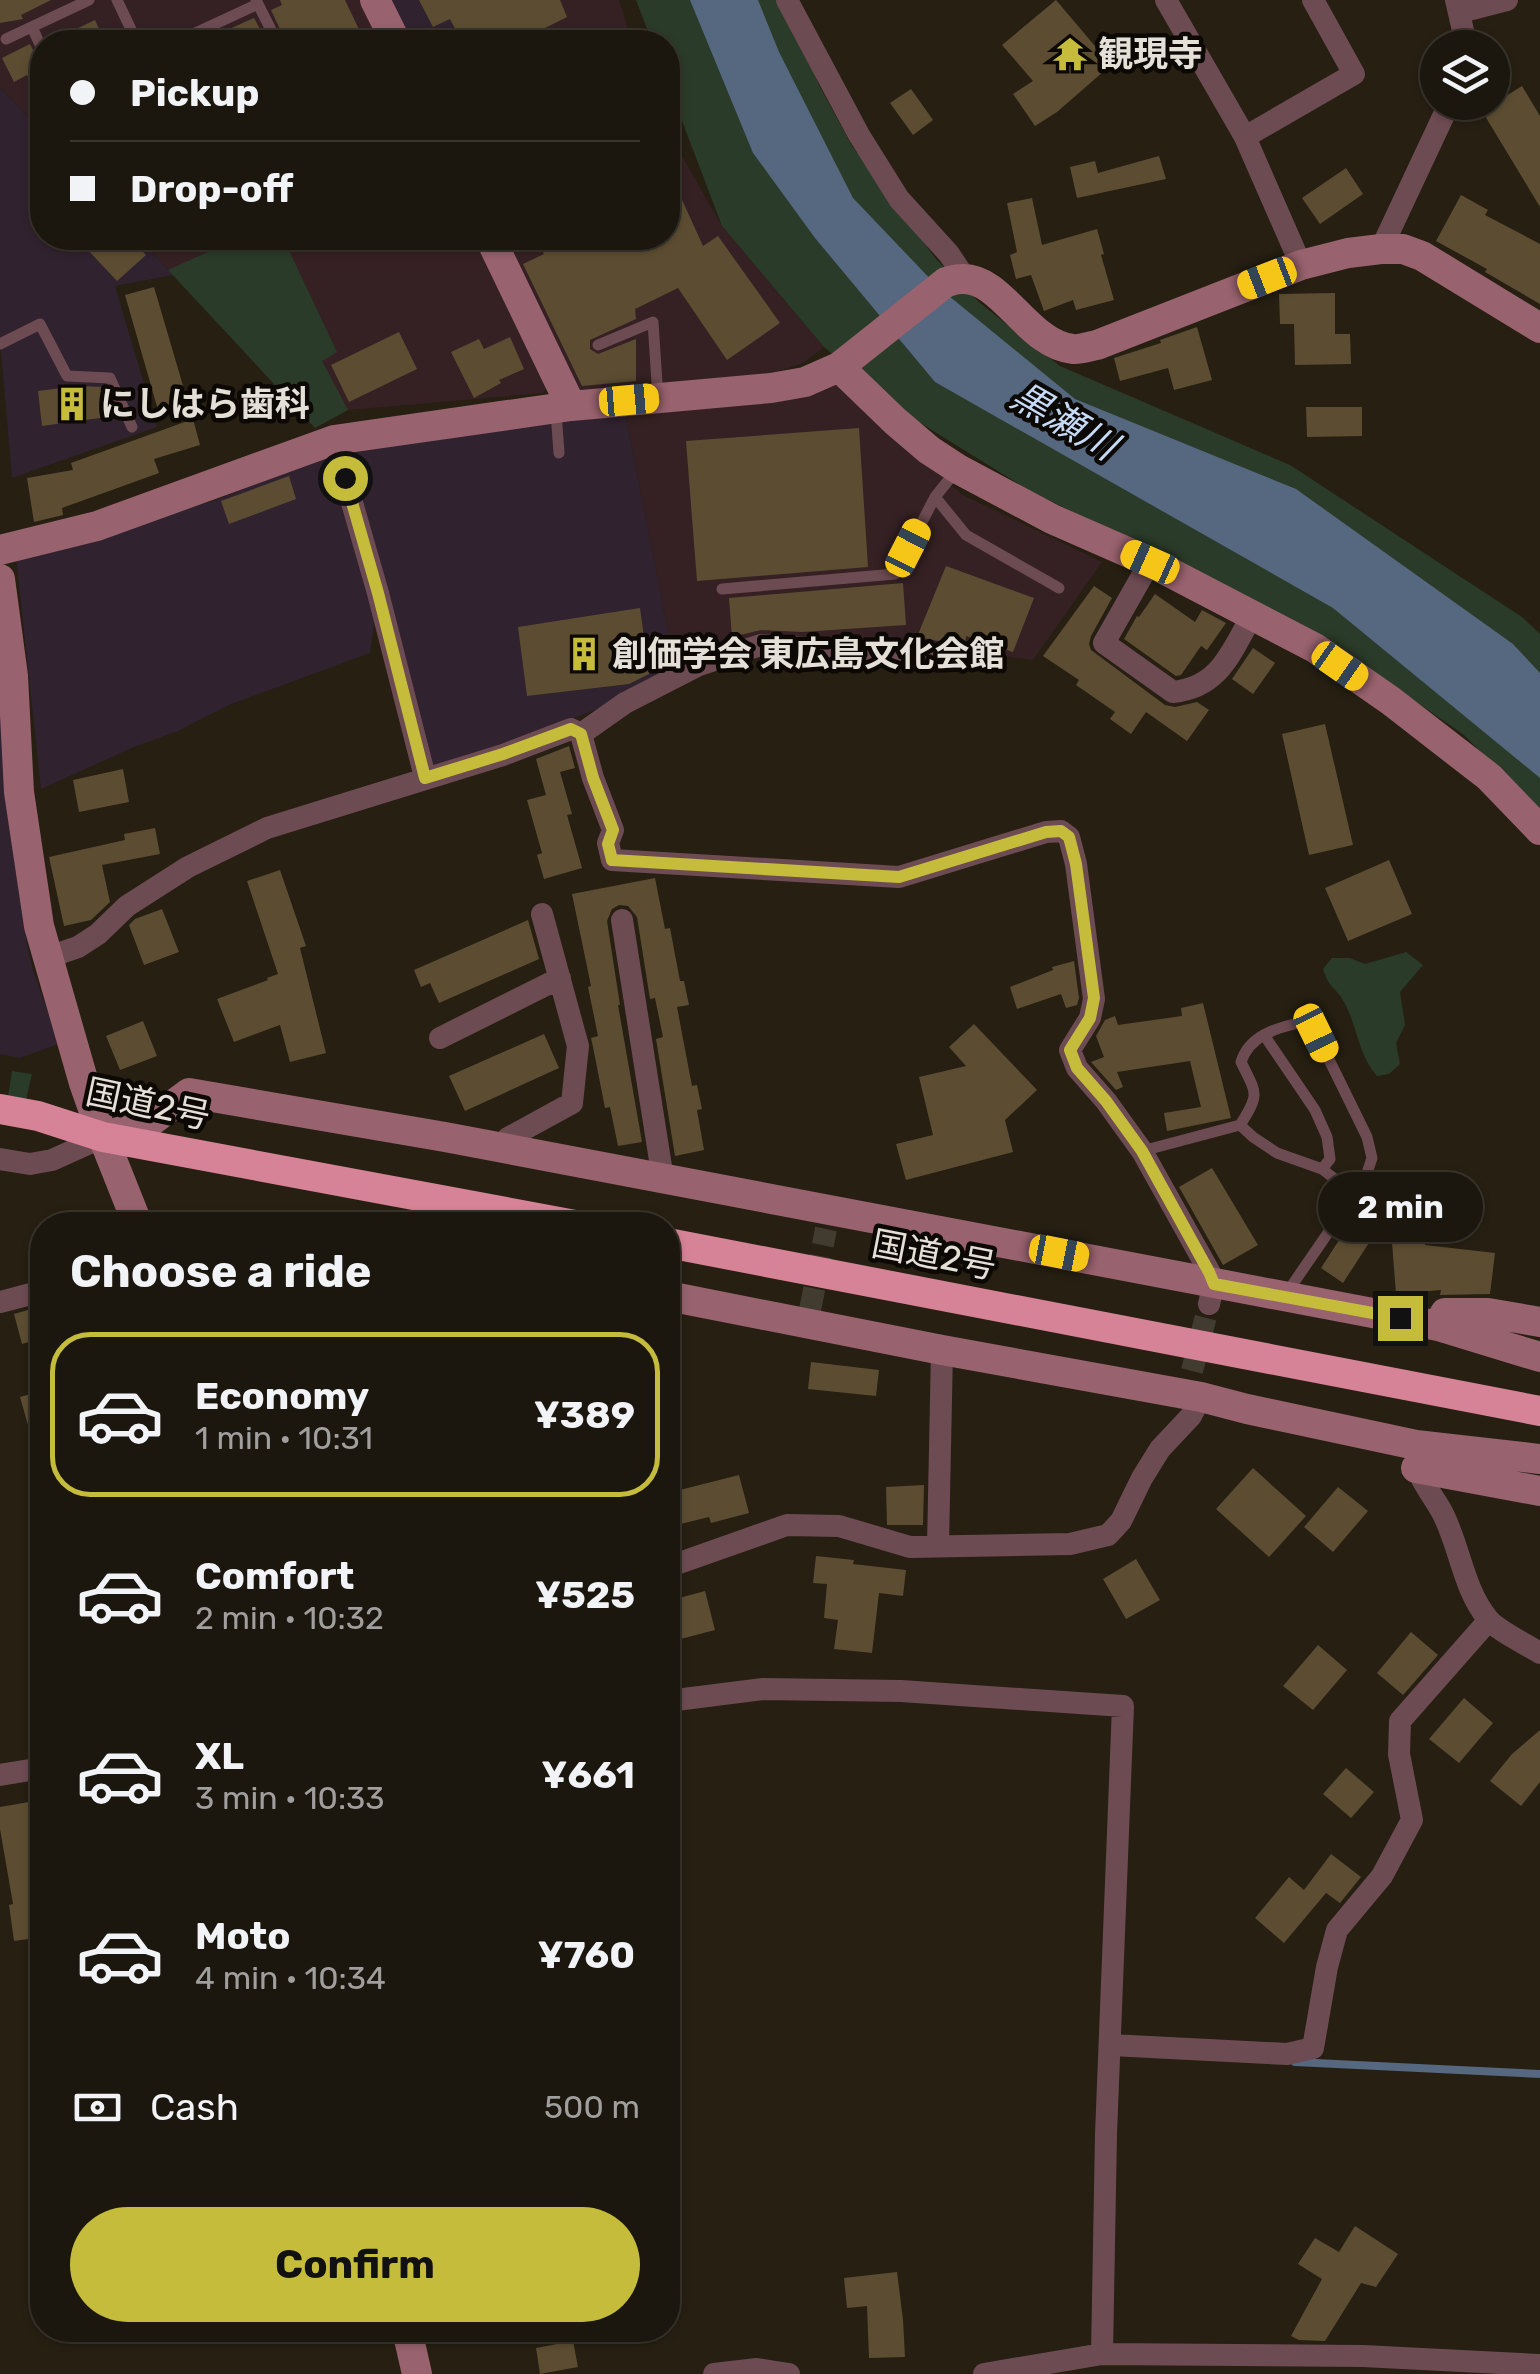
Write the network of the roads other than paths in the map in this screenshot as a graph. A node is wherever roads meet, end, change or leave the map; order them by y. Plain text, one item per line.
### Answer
1 (89, 0) edge
2 (117, 0) edge
3 (376, 0) edge
4 (788, 0) edge
5 (1166, 0) edge
6 (1313, 0) edge
7 (1506, 0) edge
8 (257, 2) edge
9 (1458, 6) edge
10 (32, 27) junction
11 (33, 30) edge
12 (131, 30) edge
13 (205, 30) edge
14 (271, 30) edge
15 (390, 30) edge
16 (6, 39) dead end
17 (1442, 120) edge
18 (1245, 138) junction
19 (1381, 249) junction
20 (495, 250) edge
21 (1301, 265) junction
22 (956, 280) junction
23 (1540, 328) edge
24 (0, 344) edge
25 (598, 345) dead end
26 (839, 367) junction
27 (658, 398) junction
28 (564, 407) junction
29 (132, 427) dead end
30 (334, 440) junction
31 (559, 453) dead end
32 (958, 469) junction
33 (935, 497) junction
34 (0, 550) edge
35 (1150, 562) junction
36 (0, 578) edge
37 (1059, 588) dead end
38 (722, 589) dead end
39 (1253, 614) junction
40 (955, 659) dead end
41 (6, 676) edge
42 (581, 734) junction
43 (425, 778) junction
44 (1540, 830) edge
45 (542, 914) dead end
46 (622, 920) dead end
47 (49, 958) junction
48 (560, 978) junction
49 (1264, 1036) junction
50 (440, 1038) dead end
51 (0, 1109) edge
52 (1240, 1126) junction
53 (102, 1137) junction
54 (508, 1138) dead end
55 (1142, 1151) junction
56 (0, 1158) edge
57 (1322, 1169) junction
58 (664, 1179) junction
59 (1348, 1203) junction
60 (133, 1212) edge
61 (464, 1212) edge
62 (680, 1245) edge
63 (30, 1294) edge
64 (1211, 1294) junction
65 (680, 1298) edge
66 (1284, 1298) junction
67 (0, 1302) edge
68 (1540, 1322) edge
69 (1438, 1326) junction
70 (942, 1350) junction
71 (1540, 1357) edge
72 (1193, 1387) junction
73 (1540, 1412) edge
74 (1416, 1456) junction
75 (1540, 1458) edge
76 (1540, 1491) edge
77 (938, 1546) junction
78 (680, 1564) edge
79 (1489, 1620) junction
80 (1540, 1653) edge
81 (680, 1699) edge
82 (30, 1770) edge
83 (0, 1775) edge
84 (1111, 2045) junction
85 (410, 2342) edge
86 (1102, 2354) junction
87 (1210, 2365) edge
88 (1540, 2365) edge
89 (417, 2374) edge
90 (714, 2374) edge
91 (789, 2374) edge
92 (984, 2374) edge

1 - 10 lane
2 - 12 lane
3 - 15 street
4 - 22 street
5 - 18 street
6 - 18 street
7 - 9 street
8 - 13 lane
8 - 14 lane
10 - 11 lane
10 - 16 lane
17 - 19 street
18 - 21 street
19 - 21 street
19 - 23 street
20 - 28 street
21 - 22 street
22 - 26 street
24 - 29 lane
25 - 27 lane
26 - 27 street
26 - 32 street
27 - 28 street
28 - 30 street
28 - 31 lane
30 - 34 street
30 - 43 street
32 - 33 lane
32 - 35 street
33 - 37 lane
33 - 38 lane
35 - 39 street
35 - 39 street
36 - 41 street
39 - 44 street
40 - 42 street
41 - 47 street
42 - 43 street
42 - 55 street
43 - 47 street
45 - 48 street
46 - 58 street
47 - 53 street
48 - 50 street
48 - 54 street
49 - 52 lane
49 - 57 lane
49 - 59 lane
51 - 53 highway, 国道2号
52 - 55 lane
52 - 57 lane
53 - 56 street
53 - 58 street
53 - 60 street
53 - 61 highway, 国道2号
55 - 64 street
57 - 59 lane
58 - 64 street
59 - 66 lane
62 - 73 highway, 国道2号
63 - 67 street
64 - 66 street
65 - 70 street
66 - 69 street
68 - 69 street
69 - 71 street
70 - 72 street
70 - 77 street
72 - 74 street
72 - 77 street
74 - 75 street
74 - 76 street
74 - 79 street
77 - 78 street
79 - 80 street
79 - 84 street
81 - 84 street
82 - 83 street
84 - 86 street
85 - 89 street
86 - 87 street
86 - 92 street
87 - 88 street
90 - 91 street

